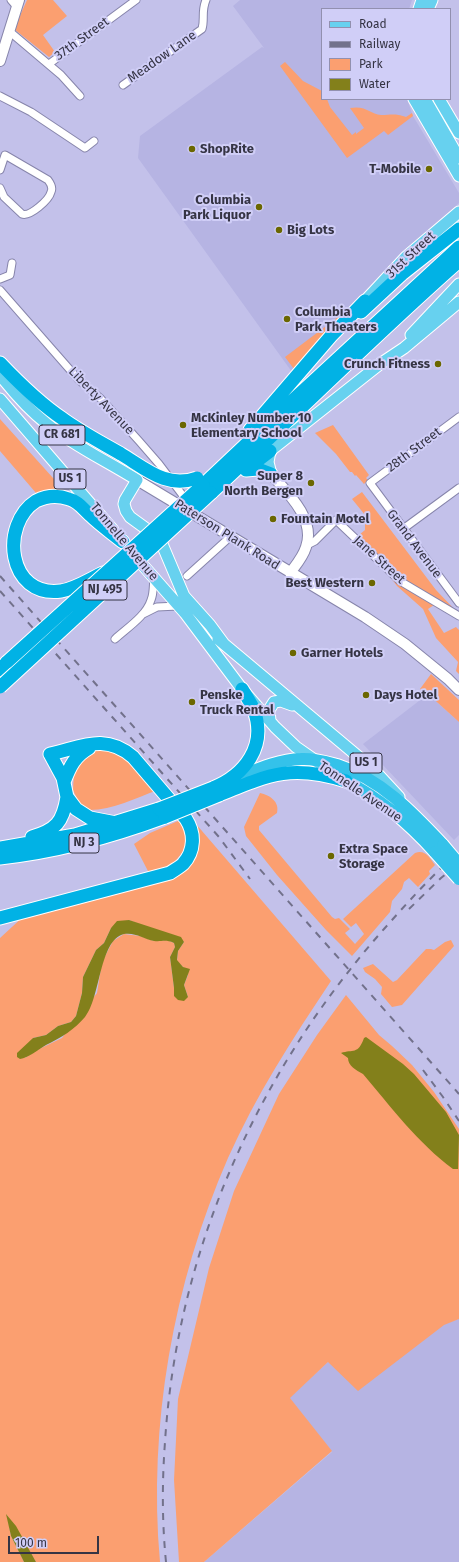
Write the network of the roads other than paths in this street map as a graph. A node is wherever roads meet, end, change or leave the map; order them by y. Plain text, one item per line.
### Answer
1 (136, 0) edge
2 (206, 0) edge
3 (16, 2) edge
4 (9, 31) junction
5 (0, 61) edge
6 (48, 64) junction
7 (123, 85) dead end
8 (0, 96) edge
9 (80, 96) dead end
10 (415, 100) edge
11 (426, 100) edge
12 (431, 100) edge
13 (440, 100) edge
14 (458, 131) edge
15 (94, 141) dead end
16 (459, 147) edge
17 (3, 153) edge
18 (459, 158) edge
19 (0, 170) edge
20 (459, 176) edge
21 (0, 188) edge
22 (459, 212) edge
23 (459, 229) edge
24 (459, 248) edge
25 (459, 262) edge
26 (12, 263) dead end
27 (0, 279) edge
28 (459, 284) edge
29 (0, 290) edge
30 (365, 301) joint
31 (459, 302) edge
32 (0, 363) edge
33 (380, 364) junction
34 (306, 367) junction
35 (0, 375) edge
36 (0, 399) edge
37 (0, 406) edge
38 (459, 416) edge
39 (16, 417) junction
40 (270, 451) junction
41 (224, 465) junction
42 (246, 470) junction
43 (271, 474) junction
44 (137, 480) junction
45 (370, 483) joint
46 (203, 485) junction
47 (459, 488) edge
48 (198, 516) junction
49 (403, 529) junction
50 (230, 537) junction
51 (123, 542) junction
52 (307, 545) junction
53 (110, 570) junction
54 (290, 573) junction
55 (187, 576) dead end
56 (154, 577) junction
57 (459, 603) edge
58 (182, 609) junction
59 (140, 616) junction
60 (459, 616) edge
61 (114, 639) dead end
62 (224, 644) junction
63 (2, 666) edge
64 (0, 687) edge
65 (242, 689) junction
66 (459, 690) edge
67 (297, 706) junction
68 (270, 721) junction
69 (97, 743) junction
70 (52, 757) junction
71 (312, 759) junction
72 (72, 762) junction
73 (64, 782) junction
74 (346, 782) junction
75 (218, 789) junction
76 (67, 797) junction
77 (162, 813) junction
78 (416, 816) junction
79 (116, 823) junction
80 (0, 848) edge
81 (439, 849) junction
82 (47, 852) junction
83 (0, 858) edge
84 (459, 864) edge
85 (0, 867) edge
86 (459, 879) edge
87 (0, 918) edge

1 - 6 street, 37th Street
2 - 7 street, Meadow Lane
3 - 4 main road
4 - 5 main road
4 - 6 street
6 - 9 street
8 - 15 street
10 - 20 main road
11 - 18 main road
12 - 16 main road
13 - 14 main road
17 - 19 street
17 - 21 street
22 - 30 main road, 31st Street
23 - 34 highway
24 - 41 highway, NJ 495
25 - 46 highway, NJ 495
26 - 27 street
28 - 33 main road
29 - 48 street, Liberty Avenue
30 - 34 highway
31 - 33 main road
32 - 46 highway, bridge
33 - 40 main road
34 - 41 highway
35 - 44 main road, Paterson Plank Road / CR 681
36 - 39 main road, Tonnelle Avenue / US 1
37 - 39 main road
38 - 45 street, 28th Street
39 - 51 main road, Tonnelle Avenue / US 1
40 - 42 highway
40 - 43 main road
41 - 46 highway, NJ 495
42 - 43 highway
42 - 46 highway
43 - 52 main road
44 - 48 main road, Paterson Plank Road / CR 681
44 - 62 main road
45 - 49 street, Grand Avenue
46 - 53 highway, NJ 495, bridge
46 - 64 highway, NJ 495, bridge
47 - 49 street
48 - 50 main road, Paterson Plank Road / CR 681
49 - 57 street, Grand Avenue
50 - 54 main road, Paterson Plank Road / CR 681
50 - 55 street
51 - 53 highway, bridge
51 - 56 main road, Tonnelle Avenue / US 1
52 - 54 main road
52 - 60 street, Jane Street
53 - 63 highway, NJ 495, bridge
54 - 66 main road, Paterson Plank Road / CR 681
56 - 58 main road, Tonnelle Avenue / US 1
56 - 59 street
58 - 59 street
58 - 62 main road, Tonnelle Avenue / US 1
58 - 65 main road, Tonnelle Avenue / US 1
59 - 61 street
62 - 67 main road, Tonnelle Avenue / US 1
65 - 68 main road, Tonnelle Avenue / US 1
65 - 75 highway
67 - 68 main road
67 - 78 main road, Tonnelle Avenue / US 1
68 - 71 main road, Tonnelle Avenue / US 1
69 - 70 highway
69 - 72 highway
69 - 87 highway
70 - 72 highway
70 - 73 highway
71 - 74 main road, Tonnelle Avenue / US 1
71 - 75 highway, NJ 3
71 - 78 highway, NJ 3
72 - 73 highway
73 - 76 highway
74 - 75 highway, NJ 3
74 - 81 highway, Tonnelle Avenue / US 1
75 - 77 highway, NJ 3, bridge
76 - 79 highway
76 - 80 highway
77 - 79 highway, NJ 3
77 - 82 highway, NJ 3
78 - 81 highway, Tonnelle Avenue / US 1
79 - 80 highway, NJ 3
81 - 84 highway, Tonnelle Avenue / US 1, bridge
81 - 86 highway, Tonnelle Avenue / US 1, bridge
82 - 83 highway, NJ 3
82 - 85 highway

